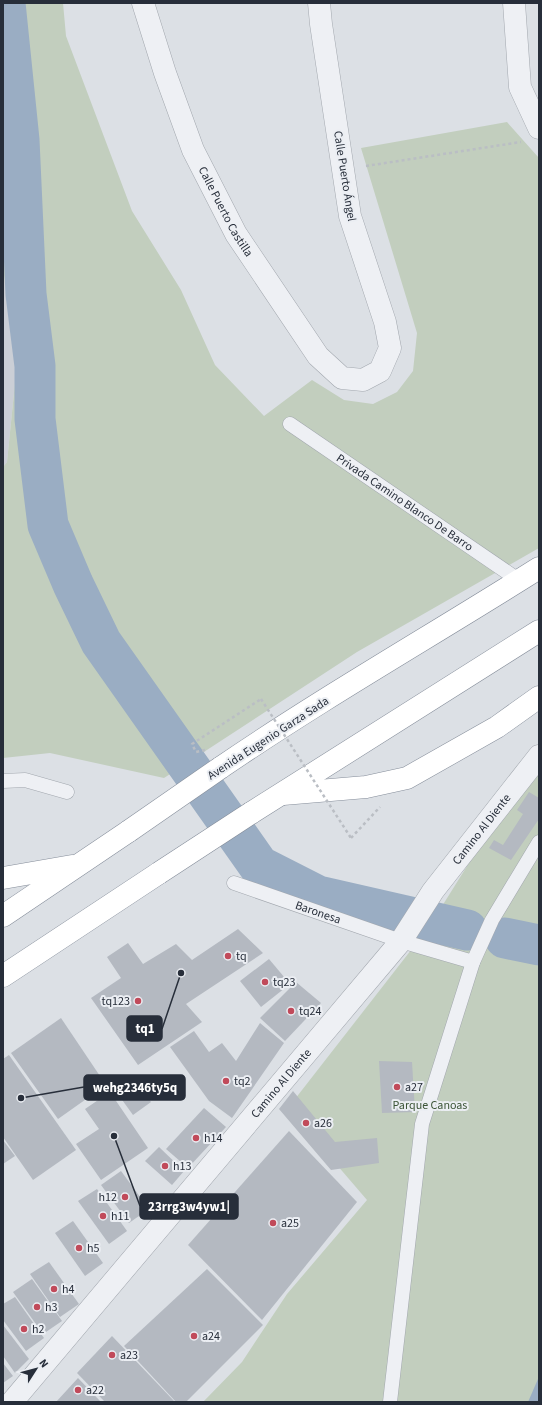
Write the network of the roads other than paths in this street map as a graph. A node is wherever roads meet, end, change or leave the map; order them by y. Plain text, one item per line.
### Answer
1 (143, 3) edge
2 (319, 3) edge
3 (514, 3) edge
4 (531, 135) edge
5 (363, 380) joint
6 (290, 424) dead end
7 (539, 568) edge
8 (520, 581) junction
9 (539, 631) edge
10 (539, 697) edge
11 (539, 756) edge
12 (3, 780) edge
13 (67, 792) dead end
14 (280, 794) junction
15 (539, 842) edge
16 (81, 864) junction
17 (3, 878) edge
18 (234, 883) dead end
19 (3, 916) edge
20 (402, 940) junction
21 (473, 962) junction
22 (3, 976) edge
23 (12, 1402) edge
24 (390, 1402) edge

1 - 5 street, Calle Puerto Castilla
2 - 5 street, Calle Puerto Ángel
3 - 4 street
6 - 8 lane, Privada Camino Blanco De Barro
7 - 8 highway, Avenida Eugenio Garza Sada
8 - 16 highway, Avenida Eugenio Garza Sada, bridge
9 - 14 highway
10 - 14 highway
11 - 20 street, Camino Al Diente
12 - 13 lane
14 - 22 highway, bridge
15 - 21 lane
16 - 17 highway
16 - 19 highway, Avenida Eugenio Garza Sada
18 - 20 lane, Baronesa
20 - 21 lane, Baronesa
20 - 23 street, Camino Al Diente
21 - 24 lane

